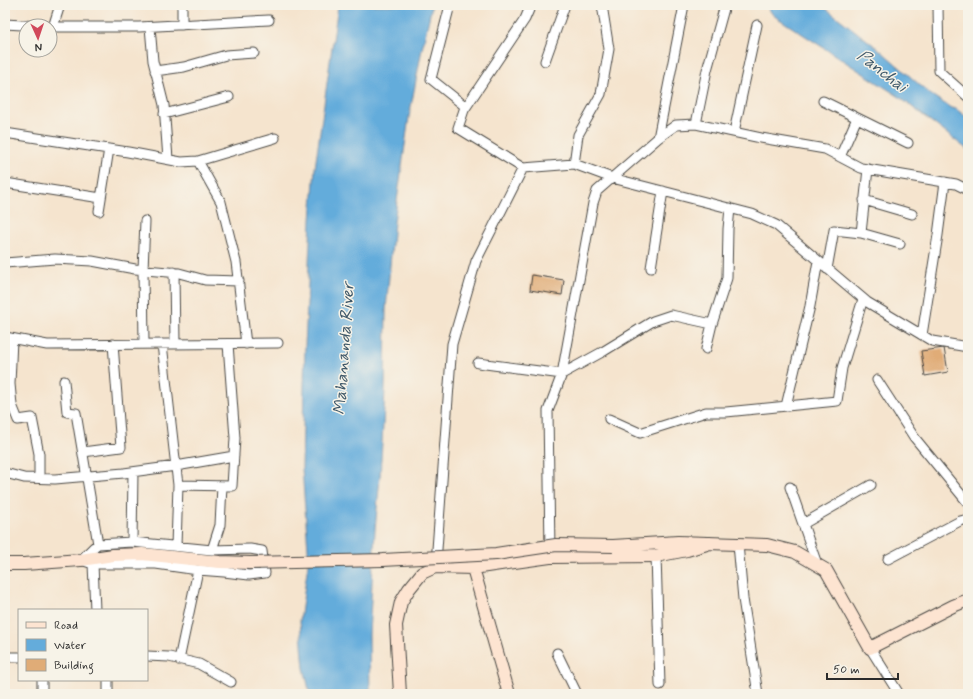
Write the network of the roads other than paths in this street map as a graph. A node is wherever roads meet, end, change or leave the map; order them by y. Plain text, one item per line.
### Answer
1 (60, 5) edge
2 (182, 5) edge
3 (450, 5) edge
4 (531, 5) edge
5 (564, 5) edge
6 (602, 5) edge
7 (684, 5) edge
8 (725, 5) edge
9 (938, 5) edge
10 (55, 18) edge
11 (269, 20) dead end
12 (5, 24) edge
13 (18, 25) edge
14 (182, 25) junction
15 (757, 25) dead end
16 (58, 26) edge
17 (150, 27) junction
18 (254, 53) dead end
19 (545, 61) dead end
20 (155, 71) junction
21 (229, 97) dead end
22 (968, 97) edge
23 (823, 101) dead end
24 (466, 107) junction
25 (164, 114) junction
26 (857, 118) junction
27 (696, 124) junction
28 (734, 132) junction
29 (5, 133) edge
30 (275, 138) dead end
31 (658, 138) junction
32 (908, 143) dead end
33 (109, 149) junction
34 (840, 157) junction
35 (168, 160) junction
36 (198, 161) junction
37 (574, 164) junction
38 (523, 168) junction
39 (868, 169) junction
40 (612, 178) junction
41 (945, 182) junction
42 (5, 183) edge
43 (968, 190) edge
44 (663, 191) junction
45 (101, 198) junction
46 (864, 200) junction
47 (730, 208) junction
48 (99, 211) dead end
49 (912, 214) dead end
50 (144, 221) dead end
51 (861, 234) junction
52 (900, 244) dead end
53 (818, 261) junction
54 (5, 263) edge
55 (651, 268) dead end
56 (827, 269) junction
57 (143, 270) junction
58 (174, 272) junction
59 (239, 281) junction
60 (863, 299) junction
61 (712, 324) junction
62 (922, 335) junction
63 (8, 338) edge
64 (278, 343) dead end
65 (113, 344) junction
66 (144, 344) junction
67 (162, 344) junction
68 (175, 344) junction
69 (228, 344) junction
70 (246, 344) junction
71 (968, 347) edge
72 (706, 349) dead end
73 (478, 363) dead end
74 (562, 374) junction
75 (877, 380) dead end
76 (64, 381) dead end
77 (786, 406) junction
78 (609, 419) dead end
79 (83, 452) junction
80 (234, 456) junction
81 (176, 466) junction
82 (133, 472) junction
83 (5, 473) edge
84 (87, 476) junction
85 (39, 478) junction
86 (178, 485) junction
87 (871, 485) dead end
88 (222, 486) junction
89 (790, 487) dead end
90 (968, 502) edge
91 (968, 519) edge
92 (803, 524) junction
93 (132, 542) junction
94 (710, 543) junction
95 (98, 544) junction
96 (738, 544) junction
97 (176, 546) junction
98 (212, 550) junction
99 (656, 556) junction
100 (550, 557) junction
101 (888, 559) dead end
102 (81, 560) junction
103 (5, 564) edge
104 (93, 564) junction
105 (817, 564) junction
106 (436, 567) junction
107 (473, 568) junction
108 (198, 570) junction
109 (968, 600) edge
110 (95, 609) edge
111 (870, 648) junction
112 (557, 653) dead end
113 (148, 656) edge
114 (5, 657) edge
115 (18, 657) edge
116 (179, 660) junction
117 (42, 681) edge
118 (108, 681) edge
119 (231, 682) dead end
120 (660, 685) dead end
121 (42, 694) edge
122 (108, 694) edge
123 (400, 694) edge
124 (509, 694) edge
125 (577, 694) edge
126 (758, 694) edge
127 (898, 694) edge

1 - 10 street
2 - 14 street
3 - 24 street
4 - 24 street
5 - 19 street
6 - 37 street
7 - 31 street
8 - 27 street
9 - 22 street
11 - 14 street
12 - 13 street
14 - 17 street
15 - 28 street
16 - 17 street
17 - 20 street
18 - 20 street
20 - 25 street
21 - 25 street
23 - 26 street
24 - 38 street
25 - 35 street
26 - 32 street
26 - 34 street
27 - 28 street
27 - 31 street
28 - 34 street
29 - 33 street
30 - 36 street
31 - 40 street
33 - 35 street
33 - 45 street
34 - 39 street
35 - 36 street
36 - 59 street
37 - 38 street
37 - 40 street
38 - 106 street
39 - 41 street
39 - 46 street
40 - 44 street
40 - 74 street
41 - 43 street
41 - 62 street
42 - 45 street
44 - 47 street
44 - 55 street
45 - 48 street
46 - 49 street
46 - 51 street
47 - 53 street
47 - 61 street
50 - 57 street
51 - 52 street
51 - 56 street
53 - 56 street
53 - 77 street
54 - 57 street
56 - 60 street
57 - 58 street
57 - 66 street
58 - 59 street
58 - 68 street
59 - 70 street
60 - 62 street
60 - 77 street
61 - 72 street
61 - 74 street
62 - 71 street
63 - 65 street
63 - 85 street
64 - 70 street
65 - 66 street
65 - 79 street
66 - 67 street
67 - 68 street
67 - 81 street
68 - 69 street
69 - 70 street
69 - 80 street
73 - 74 street
74 - 100 street
75 - 90 street
76 - 79 street
77 - 78 street
79 - 84 street
80 - 81 street
80 - 88 street
81 - 82 street
81 - 86 street
82 - 84 street
82 - 93 street
83 - 85 street
84 - 85 street
84 - 95 street
86 - 88 street
86 - 97 street
87 - 92 street
88 - 98 street
89 - 92 street
91 - 101 street
92 - 105 street
93 - 95 street
93 - 97 street
94 - 96 street
94 - 99 street
94 - 102 street, bridge
95 - 102 street
96 - 105 street
96 - 126 street
97 - 98 street
98 - 108 street
99 - 100 street
99 - 120 street
100 - 107 street
102 - 103 street
102 - 104 street
104 - 108 street
104 - 110 street
105 - 111 street
106 - 107 street
106 - 123 street
107 - 124 street
108 - 116 street
109 - 111 street
111 - 127 street
112 - 125 street
113 - 116 street
114 - 115 street
116 - 119 street
117 - 121 street
118 - 122 street

